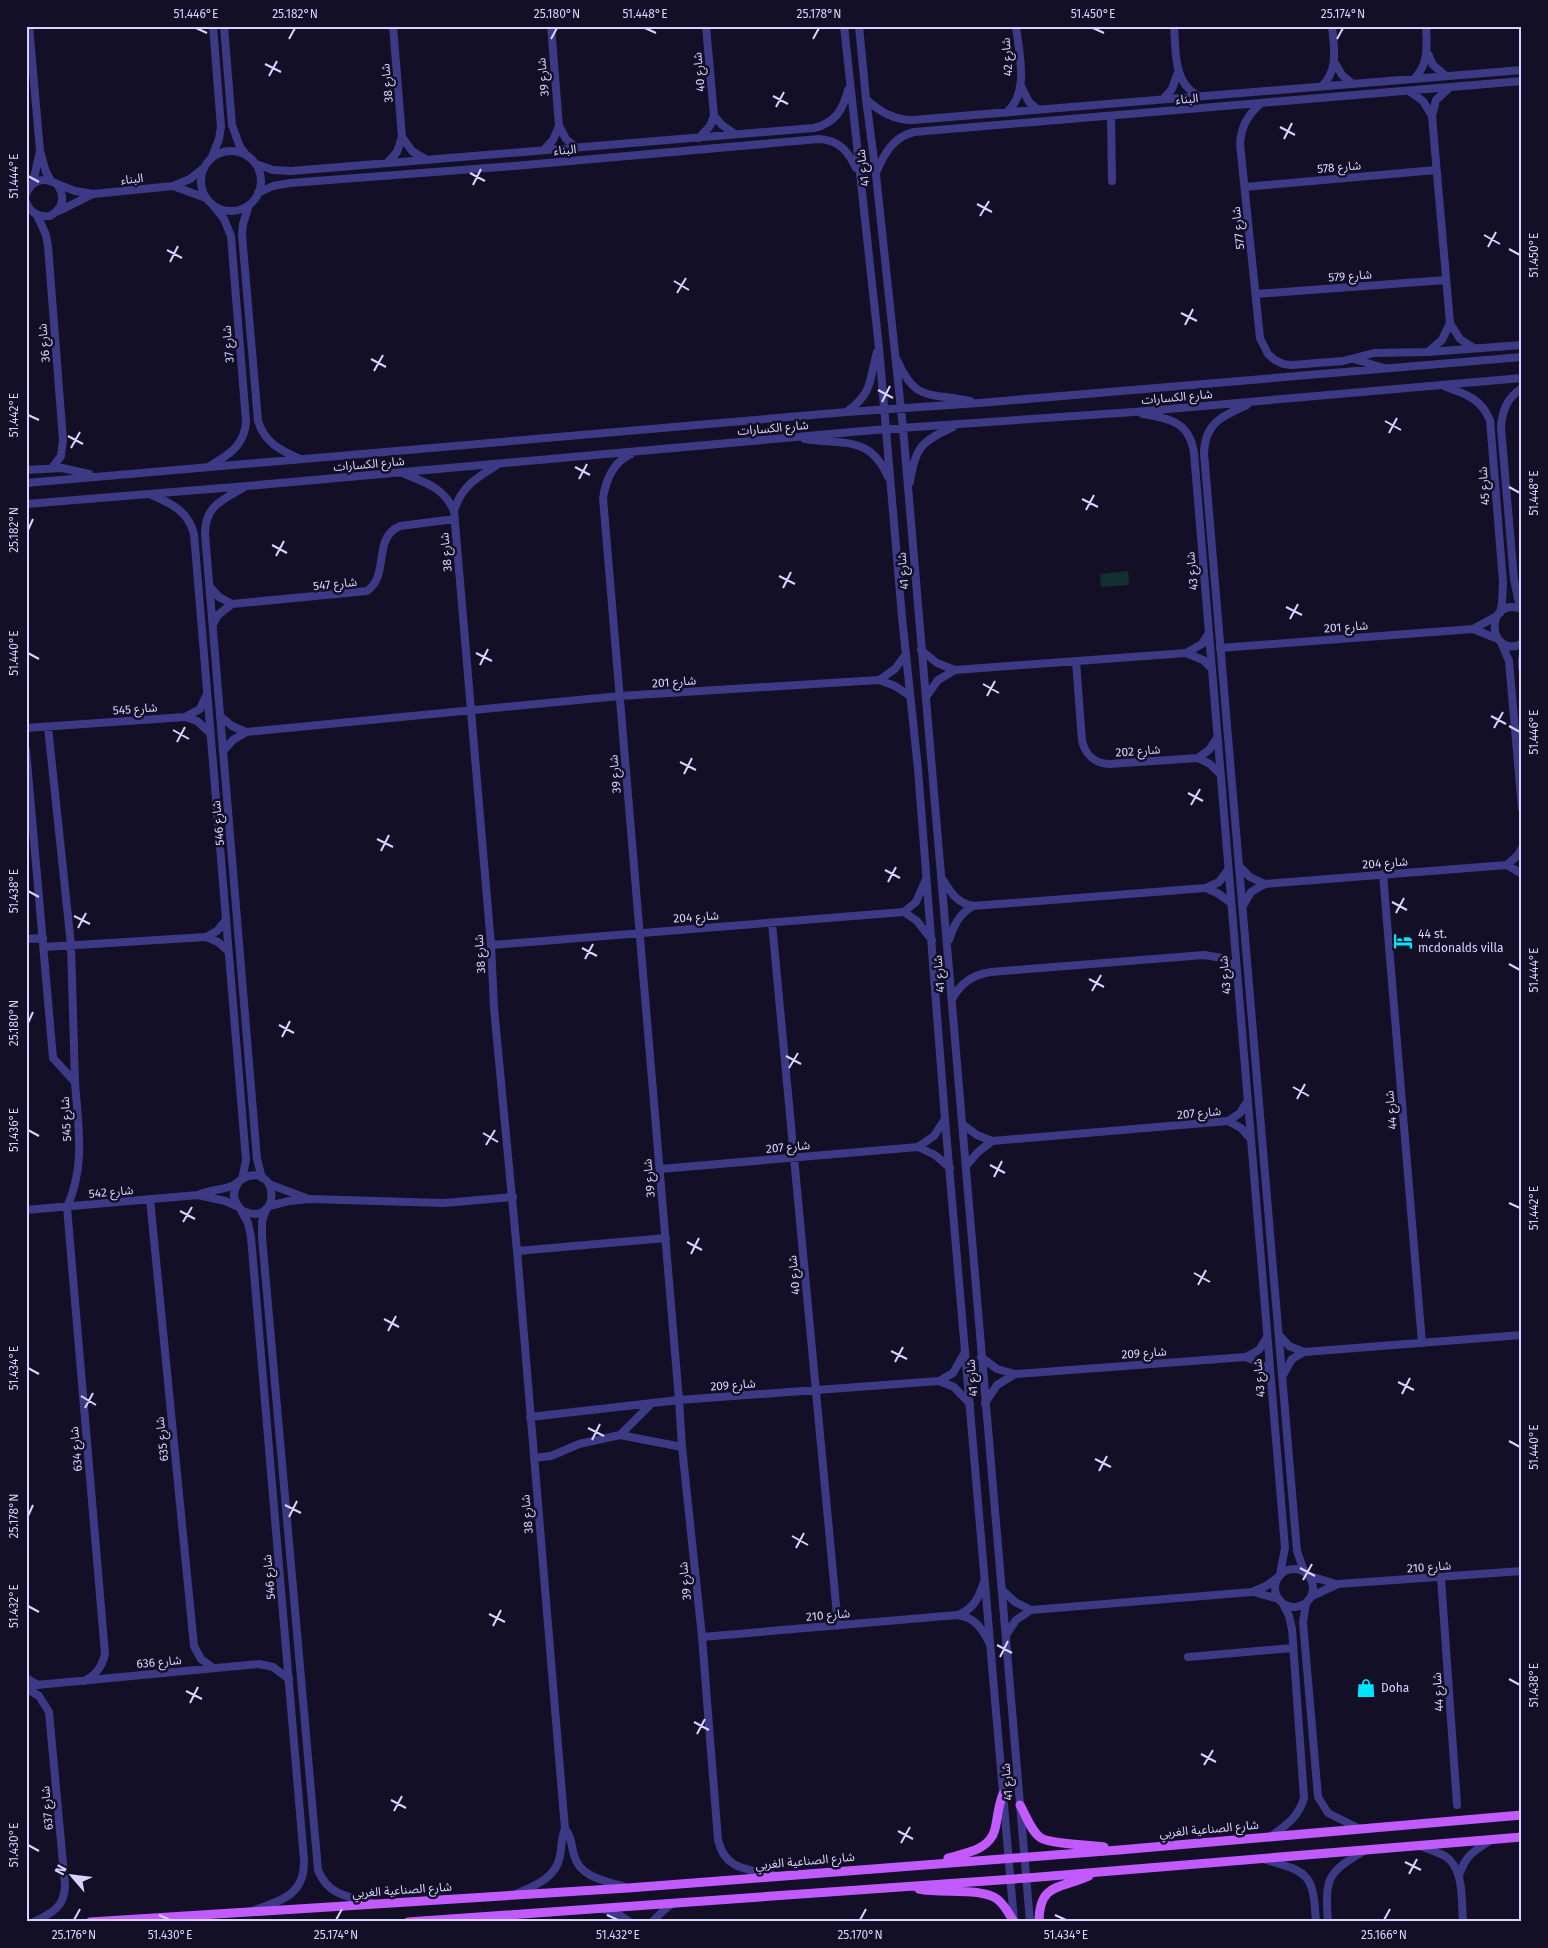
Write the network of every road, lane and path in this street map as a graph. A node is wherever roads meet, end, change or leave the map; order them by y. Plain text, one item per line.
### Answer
1 (28, 26) edge
2 (213, 26) edge
3 (224, 26) edge
4 (393, 26) edge
5 (551, 26) edge
6 (706, 26) edge
7 (844, 26) edge
8 (859, 26) edge
9 (1016, 26) edge
10 (1174, 26) edge
11 (1332, 26) edge
12 (1426, 26) edge
13 (1427, 49) junction
14 (1335, 63) junction
15 (1522, 70) edge
16 (1178, 72) junction
17 (1446, 76) junction
18 (1414, 79) junction
19 (1522, 82) edge
20 (1353, 84) junction
21 (849, 86) junction
22 (1021, 86) junction
23 (1322, 86) junction
24 (1449, 88) junction
25 (1410, 90) junction
26 (1197, 95) junction
27 (1164, 98) junction
28 (866, 99) junction
29 (1260, 104) junction
30 (1038, 110) junction
31 (1006, 113) junction
32 (714, 116) junction
33 (1111, 116) junction
34 (1432, 116) junction
35 (559, 126) junction
36 (736, 135) junction
37 (402, 137) junction
38 (699, 138) junction
39 (577, 148) junction
40 (40, 151) junction
41 (543, 151) junction
42 (247, 156) junction
43 (210, 160) junction
44 (427, 160) junction
45 (387, 163) junction
46 (256, 164) junction
47 (204, 168) junction
48 (1436, 170) junction
49 (859, 173) junction
50 (876, 175) junction
51 (1112, 181) dead end
52 (54, 183) junction
53 (173, 186) junction
54 (1245, 187) junction
55 (29, 188) edge
56 (258, 193) junction
57 (93, 194) junction
58 (206, 198) junction
59 (26, 202) edge
60 (213, 205) junction
61 (249, 205) junction
62 (32, 212) edge
63 (55, 213) junction
64 (1446, 280) junction
65 (1256, 294) junction
66 (1450, 323) junction
67 (1522, 344) edge
68 (879, 348) junction
69 (1476, 349) junction
70 (1428, 352) junction
71 (893, 353) junction
72 (1522, 357) edge
73 (1353, 358) junction
74 (1386, 368) junction
75 (1522, 378) edge
76 (1442, 386) junction
77 (1522, 388) edge
78 (1254, 402) junction
79 (979, 403) junction
80 (900, 408) junction
81 (884, 410) junction
82 (846, 412) junction
83 (1134, 412) junction
84 (958, 425) junction
85 (903, 428) junction
86 (886, 429) junction
87 (792, 438) junction
88 (636, 452) junction
89 (302, 460) junction
90 (498, 464) junction
91 (52, 468) junction
92 (207, 468) junction
93 (26, 470) edge
94 (400, 473) junction
95 (93, 476) junction
96 (26, 483) edge
97 (890, 483) junction
98 (247, 486) junction
99 (150, 494) junction
100 (907, 496) junction
101 (26, 504) edge
102 (454, 515) junction
103 (210, 586) junction
104 (232, 604) junction
105 (1522, 610) edge
106 (1498, 614) junction
107 (213, 624) junction
108 (1473, 629) junction
109 (1209, 633) junction
110 (1500, 640) junction
111 (1522, 644) edge
112 (1220, 648) junction
113 (921, 650) junction
114 (906, 653) junction
115 (1186, 653) junction
116 (1522, 659) edge
117 (1076, 661) junction
118 (1522, 667) edge
119 (1212, 669) junction
120 (955, 670) junction
121 (879, 680) junction
122 (207, 694) junction
123 (620, 696) junction
124 (910, 696) junction
125 (926, 696) junction
126 (471, 711) junction
127 (220, 716) junction
128 (185, 717) junction
129 (48, 727) junction
130 (26, 728) edge
131 (246, 732) junction
132 (210, 734) junction
133 (1217, 738) junction
134 (26, 750) edge
135 (223, 751) junction
136 (1198, 758) junction
137 (1220, 774) junction
138 (1522, 809) edge
139 (1522, 848) edge
140 (1507, 865) junction
141 (1240, 866) junction
142 (1228, 870) junction
143 (1383, 874) junction
144 (1522, 874) edge
145 (927, 878) junction
146 (942, 878) junction
147 (1265, 884) junction
148 (1206, 888) junction
149 (1231, 903) junction
150 (973, 906) junction
151 (1243, 906) junction
152 (904, 912) junction
153 (226, 920) junction
154 (772, 923) junction
155 (640, 933) junction
156 (206, 938) junction
157 (26, 939) edge
158 (932, 940) junction
159 (43, 942) junction
160 (491, 944) junction
161 (71, 945) junction
162 (948, 945) junction
163 (228, 951) junction
164 (1236, 969) junction
165 (952, 999) junction
166 (76, 1082) junction
167 (1247, 1101) junction
168 (945, 1119) junction
169 (1228, 1121) junction
170 (962, 1124) junction
171 (1250, 1138) junction
172 (992, 1141) junction
173 (918, 1147) junction
174 (794, 1158) junction
175 (966, 1166) junction
176 (950, 1168) junction
177 (660, 1169) junction
178 (262, 1178) junction
179 (240, 1181) junction
180 (269, 1184) junction
181 (198, 1195) junction
182 (513, 1197) junction
183 (150, 1199) junction
184 (310, 1199) junction
185 (67, 1207) junction
186 (268, 1208) junction
187 (240, 1209) junction
188 (26, 1210) edge
189 (666, 1238) junction
190 (518, 1251) junction
191 (1279, 1334) junction
192 (1522, 1335) edge
193 (1267, 1337) junction
194 (1422, 1343) junction
195 (966, 1351) junction
196 (1304, 1352) junction
197 (1246, 1357) junction
198 (981, 1358) junction
199 (1015, 1374) junction
200 (1270, 1375) junction
201 (1282, 1378) junction
202 (939, 1381) junction
203 (816, 1390) junction
204 (679, 1400) junction
205 (652, 1403) junction
206 (985, 1403) junction
207 (971, 1405) junction
208 (530, 1417) junction
209 (620, 1435) junction
210 (682, 1447) junction
211 (534, 1458) junction
212 (1522, 1571) edge
213 (1307, 1574) junction
214 (1279, 1576) junction
215 (1441, 1578) junction
216 (985, 1580) junction
217 (1338, 1584) junction
218 (1002, 1590) junction
219 (1252, 1592) junction
220 (1312, 1596) junction
221 (1281, 1602) junction
222 (1306, 1603) junction
223 (1031, 1610) junction
224 (956, 1616) junction
225 (838, 1626) junction
226 (1006, 1635) junction
227 (702, 1637) junction
228 (991, 1646) junction
229 (1293, 1648) junction
230 (1188, 1657) dead end
231 (213, 1668) junction
232 (26, 1678) edge
233 (289, 1679) junction
234 (84, 1681) junction
235 (38, 1685) junction
236 (26, 1687) edge
237 (1003, 1794) junction
238 (1020, 1805) junction
239 (1457, 1805) dead end
240 (1522, 1815) edge
241 (1358, 1828) junction
242 (565, 1829) junction
243 (1522, 1836) edge
244 (1270, 1837) junction
245 (1492, 1839) junction
246 (1419, 1845) junction
247 (1119, 1850) junction
248 (1364, 1850) junction
249 (1024, 1857) junction
250 (1008, 1858) junction
251 (1264, 1859) junction
252 (931, 1863) junction
253 (1098, 1872) junction
254 (777, 1876) junction
255 (1459, 1876) junction
256 (1026, 1878) junction
257 (1011, 1879) junction
258 (910, 1887) junction
259 (628, 1888) junction
260 (514, 1895) junction
261 (377, 1904) junction
262 (672, 1904) junction
263 (601, 1909) junction
264 (248, 1912) junction
265 (34, 1922) edge
266 (90, 1922) edge
267 (408, 1922) edge
268 (630, 1922) edge
269 (652, 1922) edge
270 (1014, 1922) edge
271 (1030, 1922) edge
272 (1039, 1922) edge
273 (1316, 1922) edge
274 (1328, 1922) edge
275 (1463, 1922) edge

1 - 40 street
2 - 43 street
3 - 42 street
4 - 37 street, شارع 38
5 - 35 street, شارع 39
6 - 32 street, شارع 40
7 - 21 street, شارع 41
8 - 28 street, شارع 41
9 - 22 street, شارع 42
10 - 16 street
11 - 14 street
12 - 13 street
13 - 17 street
13 - 18 street
14 - 20 street
14 - 23 street
15 - 17 street, البناء
16 - 26 street
16 - 27 street
17 - 18 street, البناء
18 - 20 street, البناء
19 - 24 street, البناء
20 - 23 street, البناء
21 - 36 street, البناء
21 - 49 street, شارع 41
22 - 30 street, شارع 42
22 - 31 street, شارع 42
23 - 26 street, البناء
24 - 25 street, البناء
24 - 34 street
25 - 29 street, البناء
25 - 34 street
26 - 27 street, البناء
27 - 30 street, البناء
28 - 31 street, البناء
28 - 50 street, شارع 41
29 - 33 street, البناء
29 - 54 street, شارع 577
30 - 31 street, البناء
32 - 36 street
32 - 38 street
33 - 50 street, البناء
33 - 51 street
34 - 48 street
35 - 39 street
35 - 41 street
36 - 38 street, البناء
37 - 44 street
37 - 45 street
38 - 39 street, البناء
39 - 41 street, البناء
40 - 52 street
40 - 55 street
41 - 44 street, البناء
42 - 43 street
42 - 46 street
43 - 47 street
44 - 45 street, البناء
45 - 46 street, البناء
46 - 56 street
47 - 53 street, البناء
47 - 58 street
48 - 54 street, شارع 578
48 - 64 street
49 - 56 street, البناء
49 - 68 street, شارع 41
50 - 71 street, شارع 41
52 - 55 street
52 - 57 street, البناء
52 - 63 street
53 - 57 street, البناء
53 - 58 street, البناء
54 - 65 street, شارع 577
56 - 61 street
57 - 63 street, البناء
58 - 60 street
59 - 62 street, شارع 36
60 - 61 street
60 - 92 street, شارع 37
61 - 89 street, شارع 37
62 - 63 street
62 - 91 street, شارع 36
64 - 65 street, شارع 579
64 - 66 street
65 - 73 street, شارع 577
66 - 69 street
66 - 70 street
67 - 69 street
68 - 81 street, شارع 41
68 - 82 street
69 - 70 street
70 - 73 street
71 - 79 street
71 - 80 street, شارع 41
72 - 74 street, شارع الكسارات
73 - 74 street
74 - 79 street, شارع الكسارات
75 - 76 street, شارع الكسارات
76 - 78 street, شارع الكسارات
76 - 106 street, شارع 45
77 - 105 street, شارع 45
78 - 83 street, شارع الكسارات
78 - 112 street, شارع 43
79 - 80 street, شارع الكسارات
80 - 81 street, شارع الكسارات
80 - 85 street, شارع 41
81 - 82 street, شارع الكسارات
81 - 86 street, شارع 41
82 - 89 street, شارع الكسارات
83 - 84 street, شارع الكسارات
83 - 109 street, شارع 43
84 - 85 street, شارع الكسارات
84 - 100 street
85 - 86 street, شارع الكسارات
85 - 100 street, شارع 41
86 - 87 street, شارع الكسارات
86 - 97 street, شارع 41
87 - 88 street, شارع الكسارات
87 - 97 street
88 - 90 street, شارع الكسارات
88 - 123 street, شارع 39
89 - 92 street, شارع الكسارات
90 - 94 street, شارع الكسارات
90 - 102 street
91 - 93 street, شارع الكسارات
91 - 95 street, شارع الكسارات
92 - 95 street, شارع الكسارات
94 - 98 street, شارع الكسارات
94 - 102 street, شارع 38
95 - 96 street, شارع الكسارات
97 - 114 street, شارع 41
98 - 99 street, شارع الكسارات
98 - 103 street, شارع 546
99 - 101 street, شارع الكسارات
99 - 122 street, شارع 546
100 - 113 street, شارع 41
102 - 104 street, شارع 547
102 - 126 street, شارع 38
103 - 104 street
103 - 107 street, شارع 546
104 - 107 street
105 - 106 street
106 - 108 street, شارع 201
106 - 110 street, شارع 45
107 - 127 street, شارع 546
108 - 110 street, شارع 201
108 - 112 street, شارع 201
109 - 115 street
109 - 119 street, شارع 43
110 - 111 street, شارع 201
110 - 138 street
112 - 141 street, شارع 43
113 - 120 street
113 - 125 street, شارع 41
114 - 121 street
114 - 124 street, شارع 41
115 - 117 street
115 - 119 street
116 - 118 street
117 - 120 street
117 - 136 street, شارع 202
119 - 133 street, شارع 43
120 - 125 street
121 - 123 street, شارع 201
121 - 124 street, شارع 201
122 - 128 street
122 - 132 street, شارع 546
123 - 126 street, شارع 201
123 - 155 street, شارع 39
124 - 145 street, شارع 41
125 - 146 street, شارع 41
126 - 131 street
126 - 160 street, شارع 38
127 - 131 street
127 - 135 street, شارع 546
128 - 129 street, شارع 545
128 - 132 street
129 - 130 street, شارع 545
129 - 161 street
131 - 135 street
132 - 153 street, شارع 546
133 - 136 street
133 - 137 street, شارع 43
134 - 159 street, شارع 545
135 - 178 street, شارع 546
136 - 137 street
137 - 142 street, شارع 43
139 - 140 street
140 - 143 street, شارع 204
140 - 144 street
141 - 147 street
141 - 151 street, شارع 43
142 - 148 street
142 - 149 street, شارع 43
143 - 147 street, شارع 204
143 - 194 street, شارع 44
145 - 152 street
145 - 158 street, شارع 41
146 - 150 street
146 - 162 street, شارع 41
147 - 151 street
148 - 149 street
148 - 150 street
149 - 164 street, شارع 43
150 - 162 street
151 - 191 street, شارع 43
152 - 154 street, شارع 204
152 - 158 street
153 - 156 street
153 - 163 street, شارع 546
154 - 155 street, شارع 204
154 - 174 street, شارع 40
155 - 160 street, شارع 204
155 - 177 street, شارع 39
156 - 161 street
156 - 163 street
157 - 159 street
158 - 168 street, شارع 41
159 - 161 street
159 - 166 street, شارع 545
160 - 182 street, شارع 38
161 - 166 street
162 - 165 street, شارع 41
163 - 179 street, شارع 546
164 - 165 street
164 - 167 street, شارع 43
165 - 170 street, شارع 41
166 - 185 street, شارع 545
167 - 169 street, شارع 207
167 - 171 street, شارع 43
168 - 173 street
168 - 176 street, شارع 41
169 - 171 street, شارع 207
169 - 172 street, شارع 207
170 - 172 street
170 - 175 street, شارع 41
171 - 193 street, شارع 43
172 - 175 street
173 - 174 street, شارع 207
173 - 176 street
174 - 177 street, شارع 207
174 - 203 street, شارع 40
175 - 198 street, شارع 41
176 - 195 street, شارع 41
177 - 189 street, شارع 39
178 - 179 street
178 - 180 street
179 - 181 street, شارع 542
179 - 187 street
180 - 184 street
180 - 186 street
181 - 183 street, شارع 542
181 - 187 street, شارع 542
182 - 184 street
182 - 190 street, شارع 38
183 - 185 street, شارع 542
183 - 231 street, شارع 635
184 - 186 street
185 - 188 street, شارع 542
185 - 234 street, شارع 634
186 - 187 street
186 - 261 street, شارع 546
187 - 233 street, شارع 546
189 - 190 street
189 - 204 street, شارع 39
190 - 208 street, شارع 38
191 - 196 street
191 - 201 street, شارع 43
192 - 194 street
193 - 197 street
193 - 200 street, شارع 43
194 - 196 street
195 - 202 street
195 - 207 street, شارع 41
196 - 201 street
197 - 199 street, شارع 209
197 - 200 street
198 - 199 street, شارع 209
198 - 206 street, شارع 41
199 - 206 street
200 - 214 street, شارع 43
201 - 213 street, شارع 43
202 - 203 street, شارع 209
202 - 207 street
203 - 204 street, شارع 209
203 - 225 street, شارع 40
204 - 205 street, شارع 209
204 - 210 street, شارع 39
205 - 208 street, شارع 209
205 - 209 street
206 - 218 street, شارع 41
207 - 216 street, شارع 41
208 - 211 street, شارع 38
209 - 210 street
209 - 211 street
210 - 227 street, شارع 39
211 - 242 street, شارع 38
212 - 215 street, شارع 210
213 - 214 street
213 - 217 street, شارع 210
213 - 220 street
214 - 219 street
214 - 221 street
215 - 217 street, شارع 210
215 - 239 street, شارع 44
216 - 224 street
216 - 228 street, شارع 41
217 - 220 street, شارع 210
218 - 223 street
218 - 226 street, شارع 41
219 - 221 street
219 - 223 street
220 - 222 street
221 - 222 street
221 - 229 street
222 - 241 street
223 - 226 street
224 - 225 street, شارع 210
224 - 228 street, شارع 210
225 - 227 street, شارع 210
226 - 238 street, شارع 41
227 - 254 street, شارع 39
228 - 237 street, شارع 41
229 - 230 street
229 - 244 street
231 - 233 street, شارع 636
231 - 234 street, شارع 636
232 - 235 street
233 - 264 street, شارع 546
234 - 235 street, شارع 636
235 - 236 street, شارع 636
236 - 265 street, شارع 637
237 - 250 street, شارع 41
237 - 252 main road
238 - 247 main road
238 - 249 street, شارع 41
240 - 241 main road, شارع الصناعية الغربي
241 - 244 main road, شارع الصناعية الغربي
242 - 259 street, شارع 38
242 - 260 street, شارع 38
243 - 245 main road
244 - 247 main road, شارع الصناعية الغربي
245 - 246 main road
245 - 255 street
246 - 248 main road
246 - 255 street
247 - 249 main road, شارع الصناعية الغربي
248 - 251 main road
248 - 274 street
249 - 250 main road, شارع الصناعية الغربي
249 - 256 street, شارع 41
250 - 252 main road, شارع الصناعية الغربي
250 - 257 street, شارع 41
251 - 253 main road
251 - 273 street
252 - 254 main road, شارع الصناعية الغربي
253 - 256 main road
253 - 272 main road
254 - 259 main road, شارع الصناعية الغربي
255 - 275 street
256 - 257 main road
256 - 271 street, شارع 41
257 - 258 main road
257 - 270 street, شارع 41
258 - 262 main road
258 - 270 main road
259 - 260 main road, شارع الصناعية الغربي
260 - 261 main road, شارع الصناعية الغربي
261 - 264 main road, شارع الصناعية الغربي
262 - 263 main road
262 - 269 street
263 - 267 main road
263 - 268 street
264 - 266 main road, شارع الصناعية الغربي

